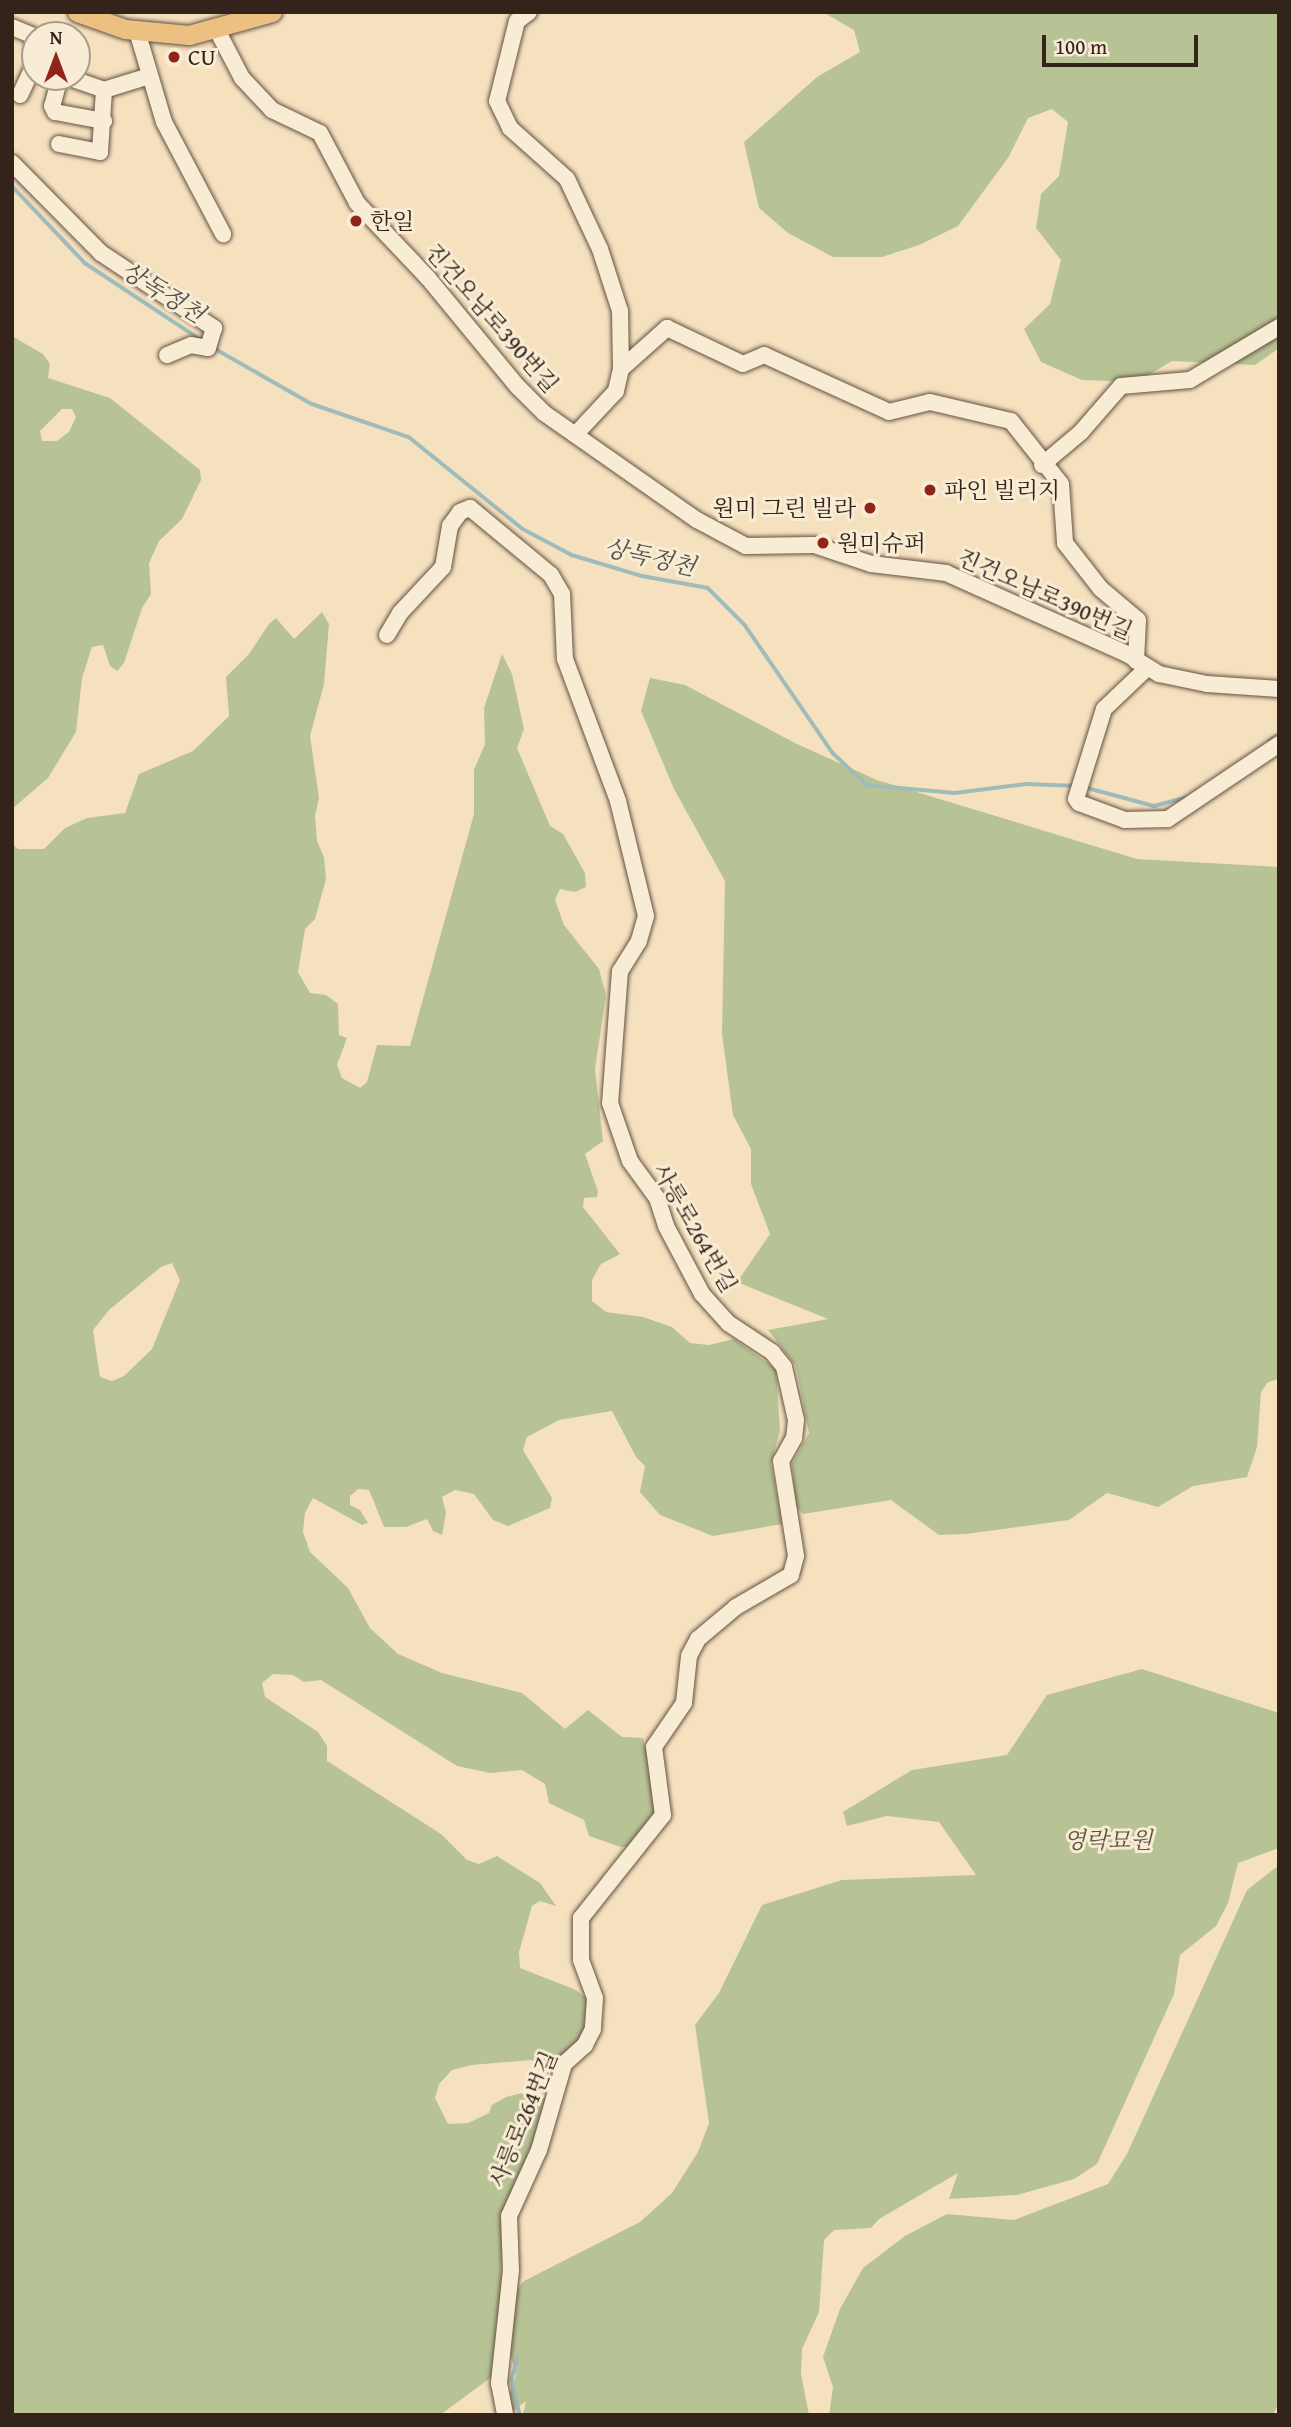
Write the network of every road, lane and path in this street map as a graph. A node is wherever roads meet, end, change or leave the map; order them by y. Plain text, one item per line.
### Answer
1 (77, 12) edge
2 (272, 12) edge
3 (528, 12) edge
4 (217, 30) junction
5 (137, 31) junction
6 (149, 76) junction
7 (91, 85) edge
8 (104, 90) junction
9 (22, 91) edge
10 (56, 91) edge
11 (20, 95) dead end
12 (104, 121) junction
13 (59, 144) dead end
14 (12, 163) edge
15 (223, 234) dead end
16 (1279, 327) edge
17 (167, 355) dead end
18 (621, 369) junction
19 (575, 435) junction
20 (1042, 465) junction
21 (387, 635) dead end
22 (1141, 665) junction
23 (1279, 689) edge
24 (1279, 744) edge
25 (505, 2415) edge

1 - 5 main road
2 - 4 main road
3 - 18 street
4 - 5 main road
4 - 19 street, 진건오남로390번길
5 - 6 street
6 - 8 street
6 - 15 street
7 - 8 street
8 - 12 street
9 - 11 street
10 - 12 street
12 - 13 street
14 - 17 street
16 - 20 street
18 - 19 street
18 - 20 street
19 - 22 street, 진건오남로390번길
20 - 22 street
21 - 25 street, 사릉로264번길
22 - 23 street, 진건오남로390번길
22 - 24 street

